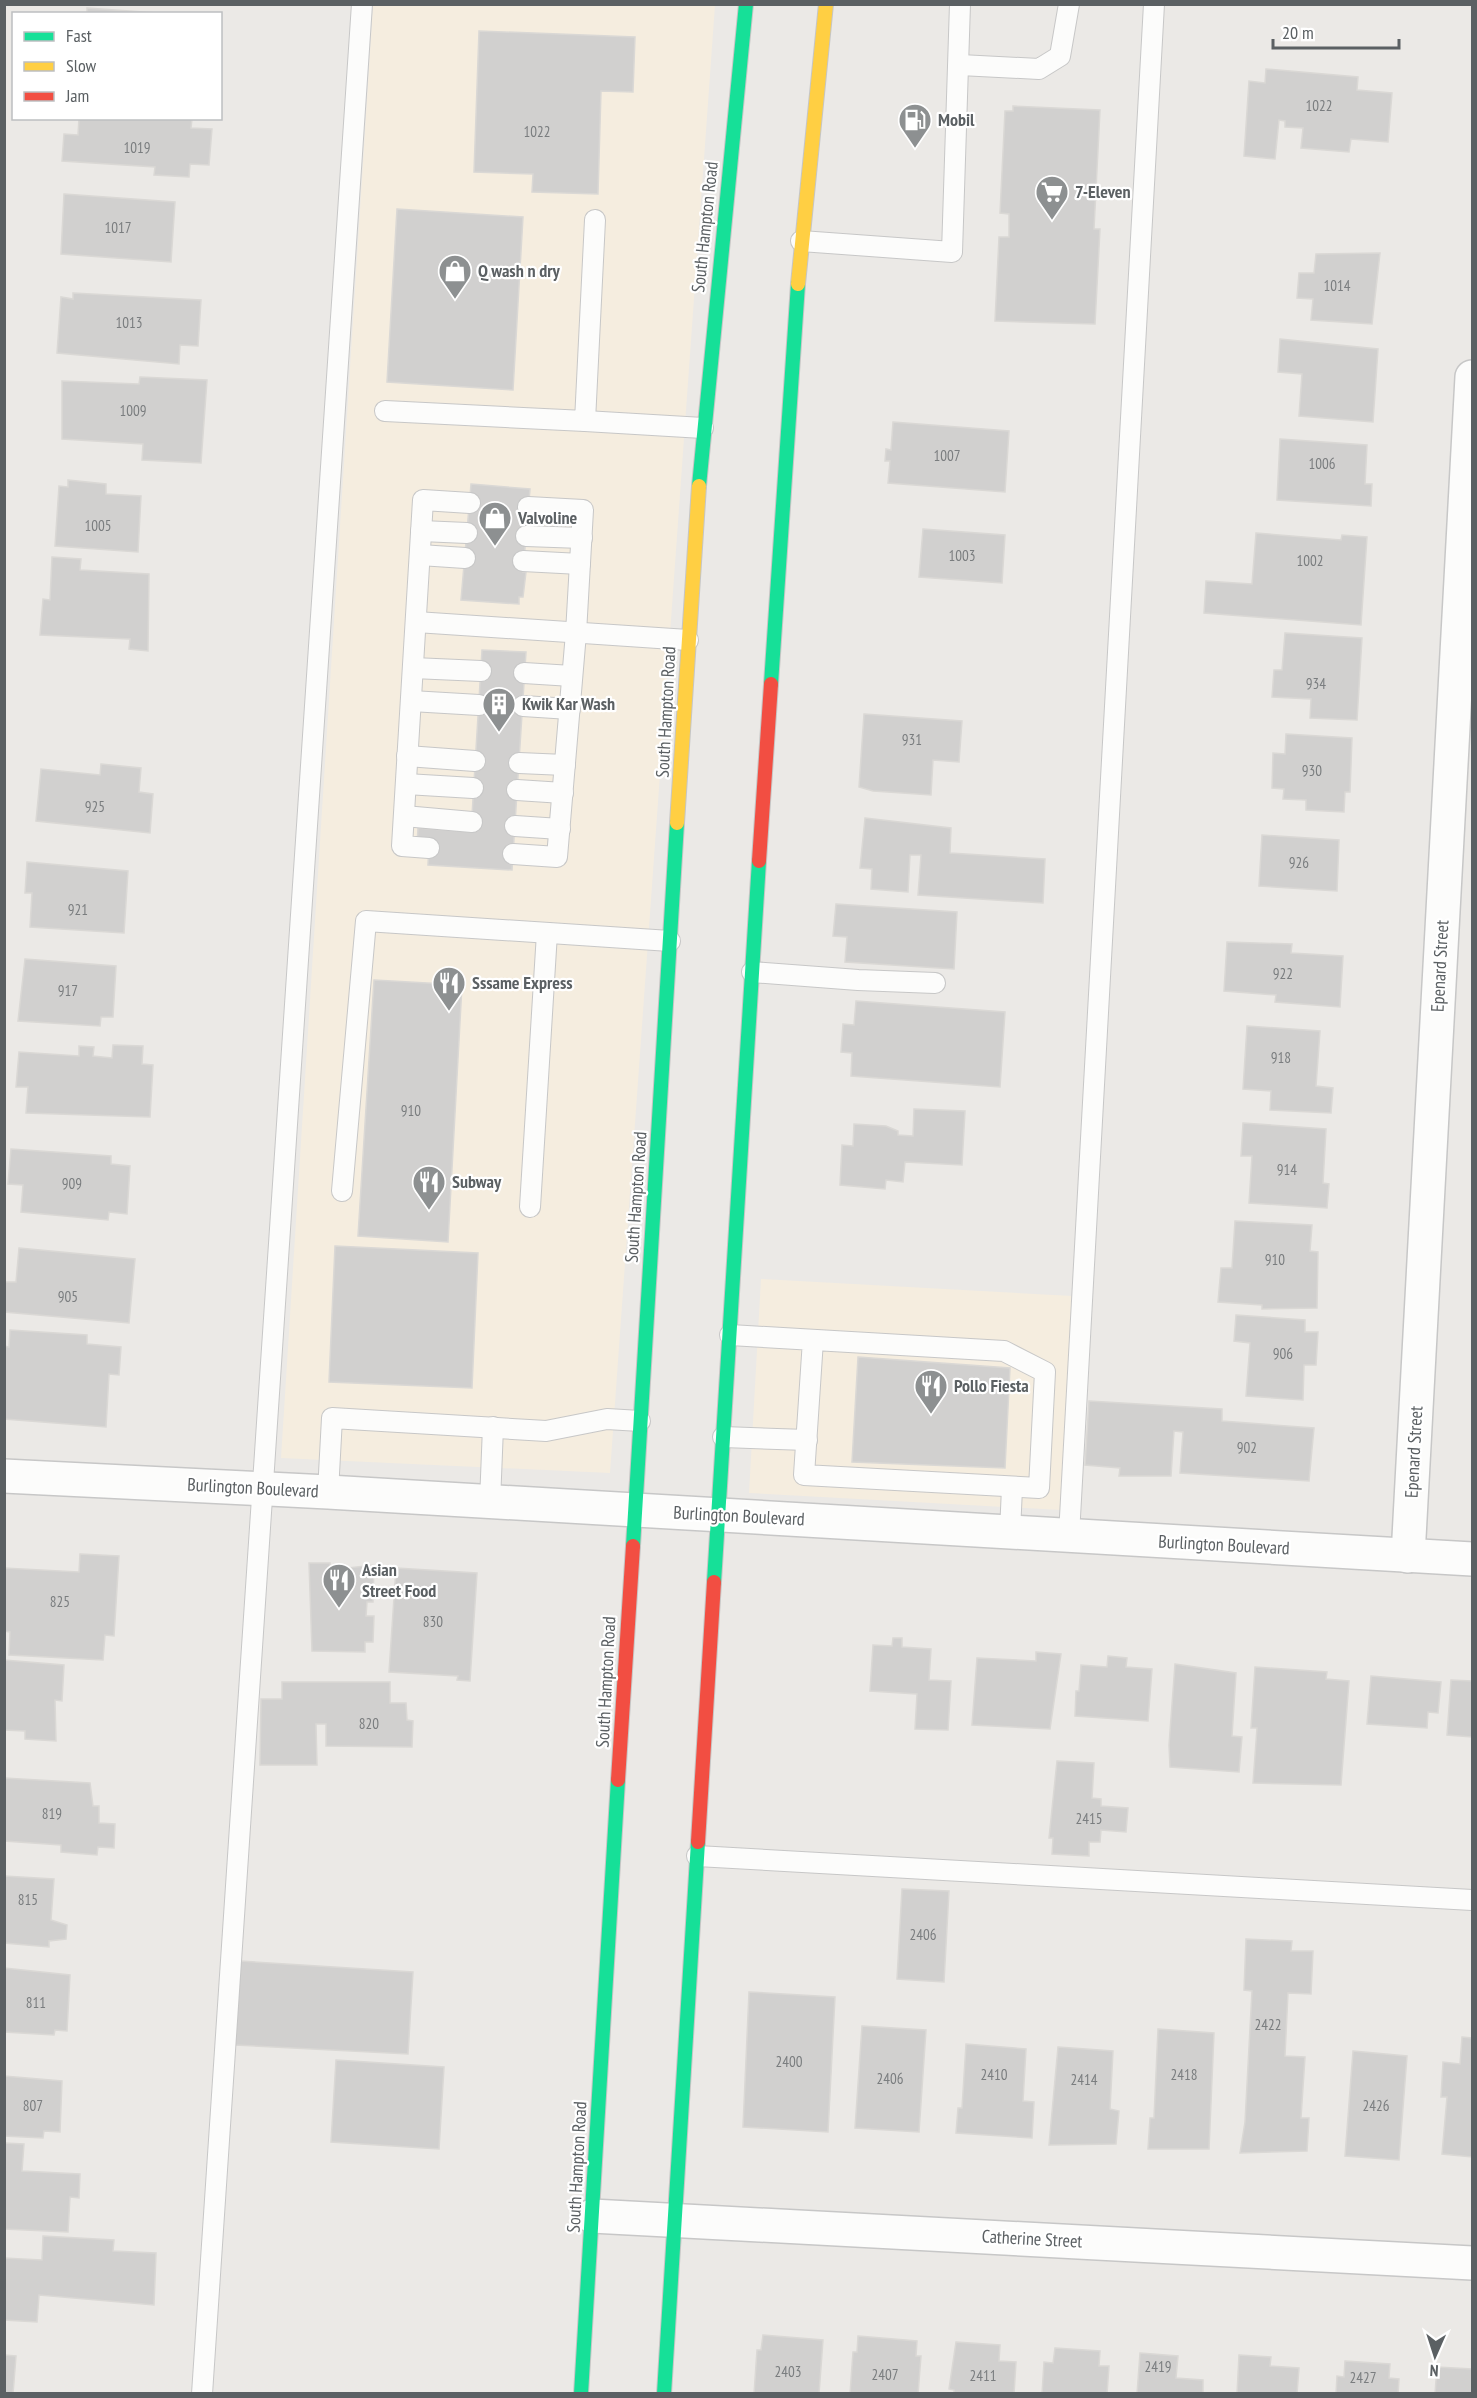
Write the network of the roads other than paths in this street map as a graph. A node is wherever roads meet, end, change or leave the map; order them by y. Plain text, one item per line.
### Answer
1 (362, 4) edge
2 (746, 4) edge
3 (826, 4) edge
4 (960, 4) edge
5 (1069, 4) edge
6 (1154, 4) edge
7 (960, 65) junction
8 (595, 220) dead end
9 (801, 241) junction
10 (1473, 377) edge
11 (384, 411) dead end
12 (585, 421) junction
13 (703, 428) junction
14 (470, 503) dead end
15 (528, 507) dead end
16 (421, 531) junction
17 (467, 533) dead end
18 (526, 536) dead end
19 (582, 538) junction
20 (420, 555) junction
21 (465, 558) dead end
22 (523, 561) dead end
23 (580, 564) junction
24 (416, 622) junction
25 (576, 633) junction
26 (688, 640) junction
27 (413, 668) junction
28 (481, 671) dead end
29 (524, 673) dead end
30 (572, 676) junction
31 (411, 701) junction
32 (479, 705) dead end
33 (523, 706) dead end
34 (570, 709) junction
35 (407, 756) junction
36 (475, 760) dead end
37 (519, 763) dead end
38 (565, 765) junction
39 (406, 784) junction
40 (473, 788) dead end
41 (517, 790) dead end
42 (563, 792) junction
43 (404, 816) junction
44 (471, 822) dead end
45 (515, 826) dead end
46 (560, 829) junction
47 (429, 848) dead end
48 (513, 854) dead end
49 (547, 933) junction
50 (670, 940) junction
51 (752, 972) junction
52 (935, 982) dead end
53 (342, 1191) dead end
54 (530, 1207) dead end
55 (730, 1335) junction
56 (813, 1340) junction
57 (640, 1421) junction
58 (493, 1427) junction
59 (723, 1437) junction
60 (807, 1440) junction
61 (4, 1476) edge
62 (263, 1488) junction
63 (1012, 1488) junction
64 (1039, 1488) junction
65 (328, 1492) junction
66 (1071, 1493) junction
67 (490, 1502) junction
68 (635, 1511) junction
69 (720, 1515) junction
70 (1010, 1532) junction
71 (1069, 1535) junction
72 (1408, 1556) junction
73 (1473, 1559) edge
74 (697, 1856) junction
75 (1473, 1900) edge
76 (592, 2216) junction
77 (676, 2219) junction
78 (1473, 2263) edge
79 (202, 2394) edge
80 (581, 2394) edge
81 (664, 2394) edge

1 - 62 lane
2 - 13 main road, South Hampton Road
3 - 9 main road
4 - 7 lane
5 - 7 lane
6 - 66 lane
7 - 9 lane
8 - 12 lane
9 - 51 main road
10 - 72 street, Epenard Street
11 - 12 lane
12 - 13 lane
13 - 26 main road, South Hampton Road
14 - 16 lane
15 - 19 lane
16 - 17 lane
16 - 20 lane
18 - 19 lane
19 - 23 lane
20 - 21 lane
20 - 24 lane
22 - 23 lane
23 - 25 lane
24 - 25 lane
24 - 27 lane
25 - 26 lane
25 - 30 lane
26 - 50 main road, South Hampton Road
27 - 28 lane
27 - 31 lane
29 - 30 lane
30 - 34 lane
31 - 32 lane
31 - 35 lane
33 - 34 lane
34 - 38 lane
35 - 36 lane
35 - 39 lane
37 - 38 lane
38 - 42 lane
39 - 40 lane
39 - 43 lane
41 - 42 lane
42 - 46 lane
43 - 44 lane
43 - 47 lane
45 - 46 lane
46 - 48 lane
49 - 50 lane
49 - 53 lane
49 - 54 lane
50 - 57 main road, South Hampton Road
51 - 52 lane
51 - 55 main road
55 - 56 lane
55 - 59 main road
56 - 60 lane
56 - 64 lane
57 - 58 lane
57 - 68 main road, South Hampton Road
58 - 65 lane
58 - 67 lane
59 - 60 lane
59 - 69 main road
60 - 63 lane
61 - 62 street, Burlington Boulevard
62 - 65 street, Burlington Boulevard
62 - 79 lane
63 - 64 lane
63 - 70 lane
64 - 66 lane
65 - 67 street, Burlington Boulevard
66 - 71 lane
67 - 68 street, Burlington Boulevard
68 - 69 street, Burlington Boulevard
68 - 76 main road, South Hampton Road
69 - 70 street, Burlington Boulevard
69 - 74 main road
70 - 71 street, Burlington Boulevard
71 - 72 street, Burlington Boulevard
72 - 73 street, Burlington Boulevard
74 - 75 lane
74 - 77 main road
76 - 77 street, Catherine Street
76 - 80 main road, South Hampton Road
77 - 78 street, Catherine Street
77 - 81 main road

